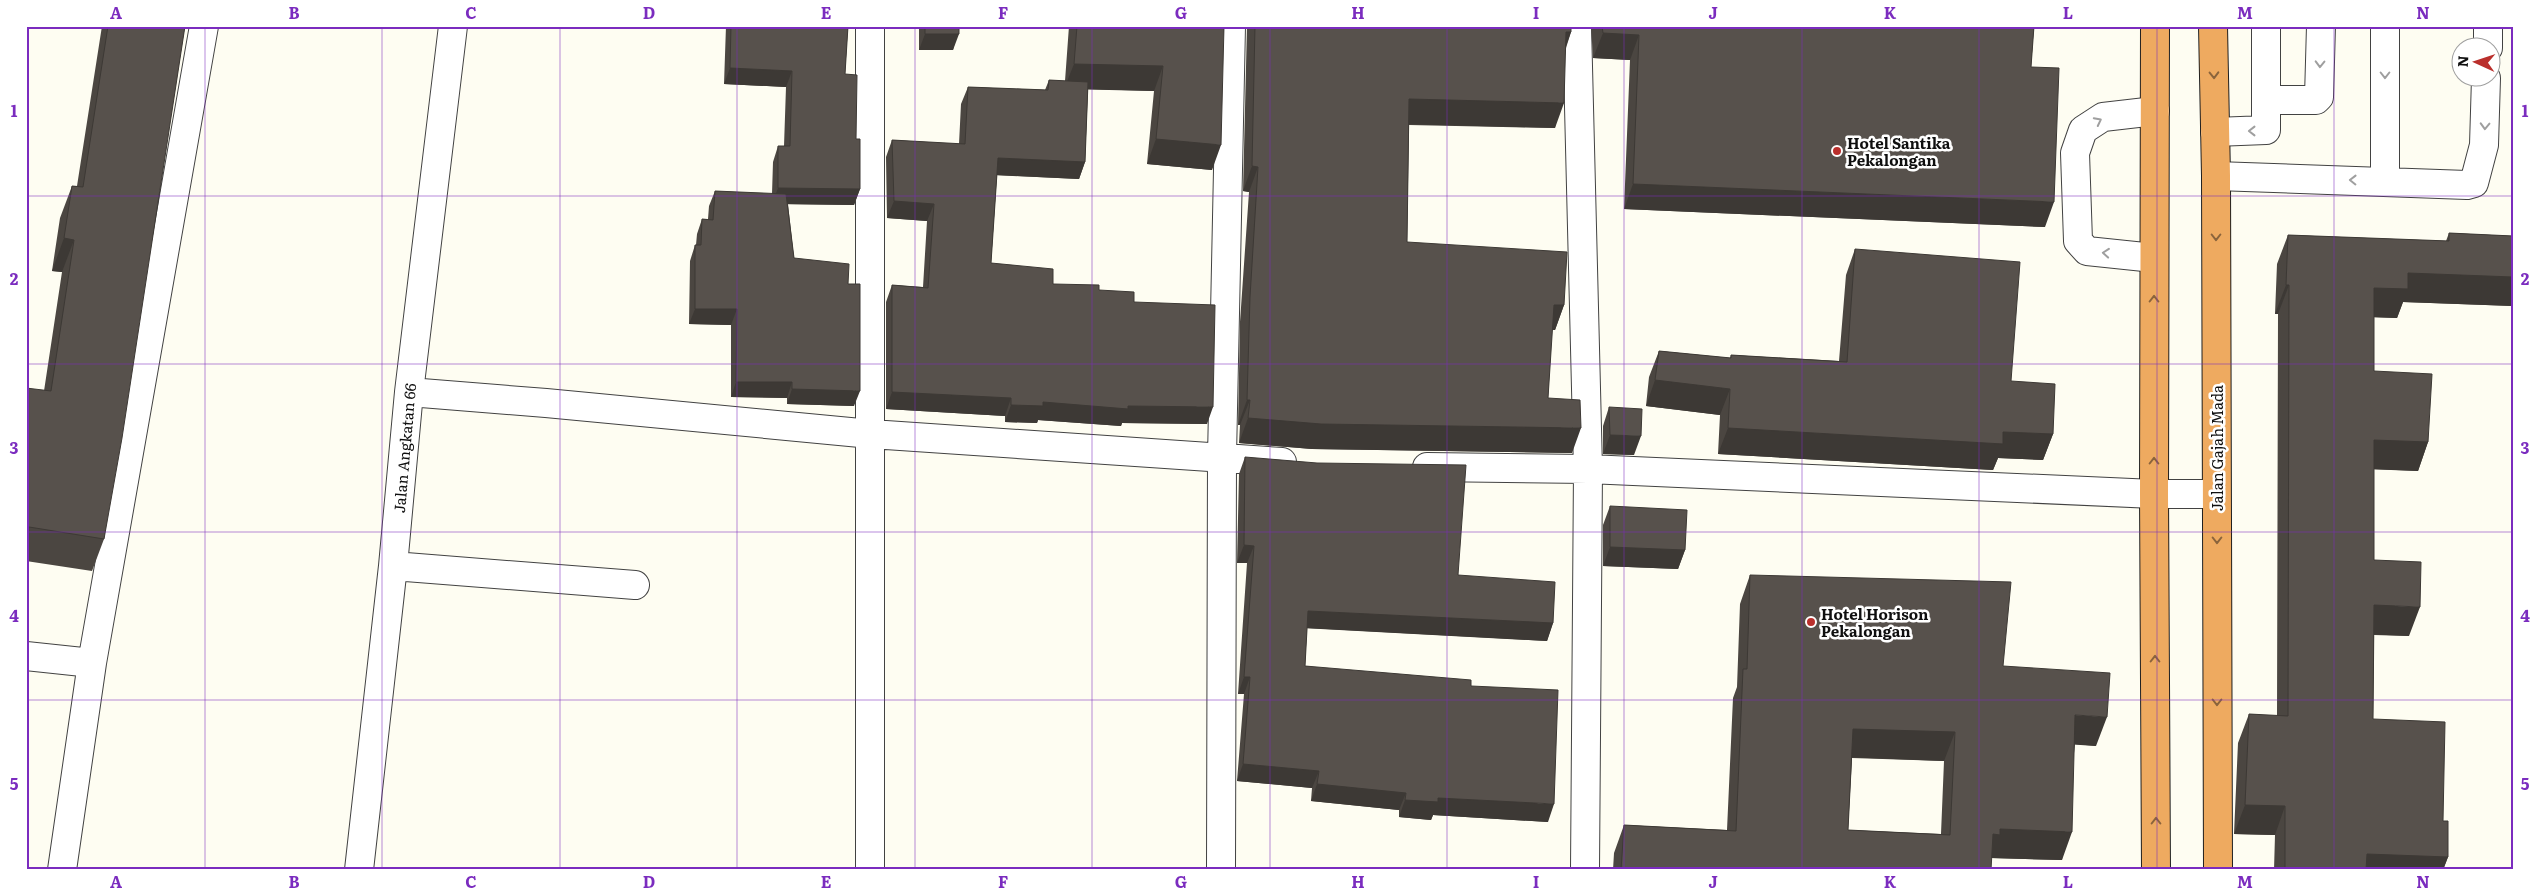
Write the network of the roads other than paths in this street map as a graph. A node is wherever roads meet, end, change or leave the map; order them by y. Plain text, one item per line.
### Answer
1 (204, 26) edge
2 (453, 26) edge
3 (870, 26) edge
4 (1231, 26) edge
5 (1577, 26) edge
6 (2155, 26) edge
7 (2213, 26) edge
8 (2266, 26) edge
9 (2320, 26) edge
10 (2385, 26) edge
11 (2486, 88) edge
12 (2266, 100) junction
13 (2154, 111) junction
14 (2215, 132) junction
15 (2216, 176) junction
16 (2385, 180) junction
17 (2154, 258) junction
18 (409, 392) junction
19 (870, 434) junction
20 (1222, 457) junction
21 (1311, 465) edge
22 (1400, 466) edge
23 (1588, 469) junction
24 (2154, 494) junction
25 (2216, 494) junction
26 (393, 566) junction
27 (636, 585) dead end
28 (26, 656) edge
29 (92, 663) junction
30 (62, 870) edge
31 (359, 870) edge
32 (870, 870) edge
33 (1221, 870) edge
34 (1585, 870) edge
35 (2156, 870) edge
36 (2218, 870) edge

1 - 29 street
2 - 18 street, Jalan Angkatan 66
3 - 19 street
4 - 20 street
5 - 23 street
6 - 13 highway
7 -> 14 highway, Jalan Gajah Mada
8 - 12 street
9 -> 12 street
10 -> 16 street
11 -> 16 street
12 -> 14 street
13 - 17 highway
17 -> 13 street
14 - 15 highway, Jalan Gajah Mada
16 -> 15 street
15 -> 25 highway, Jalan Gajah Mada
24 -> 17 highway
18 - 19 street
18 - 26 street, Jalan Angkatan 66
19 - 20 street
19 - 32 street
20 - 21 street
20 - 33 street
22 - 23 street
23 - 24 street
23 - 34 street
24 - 25 street
35 -> 24 highway
25 -> 36 highway, Jalan Gajah Mada
26 - 27 street
26 - 31 street, Jalan Angkatan 66
28 - 29 street
29 - 30 street

